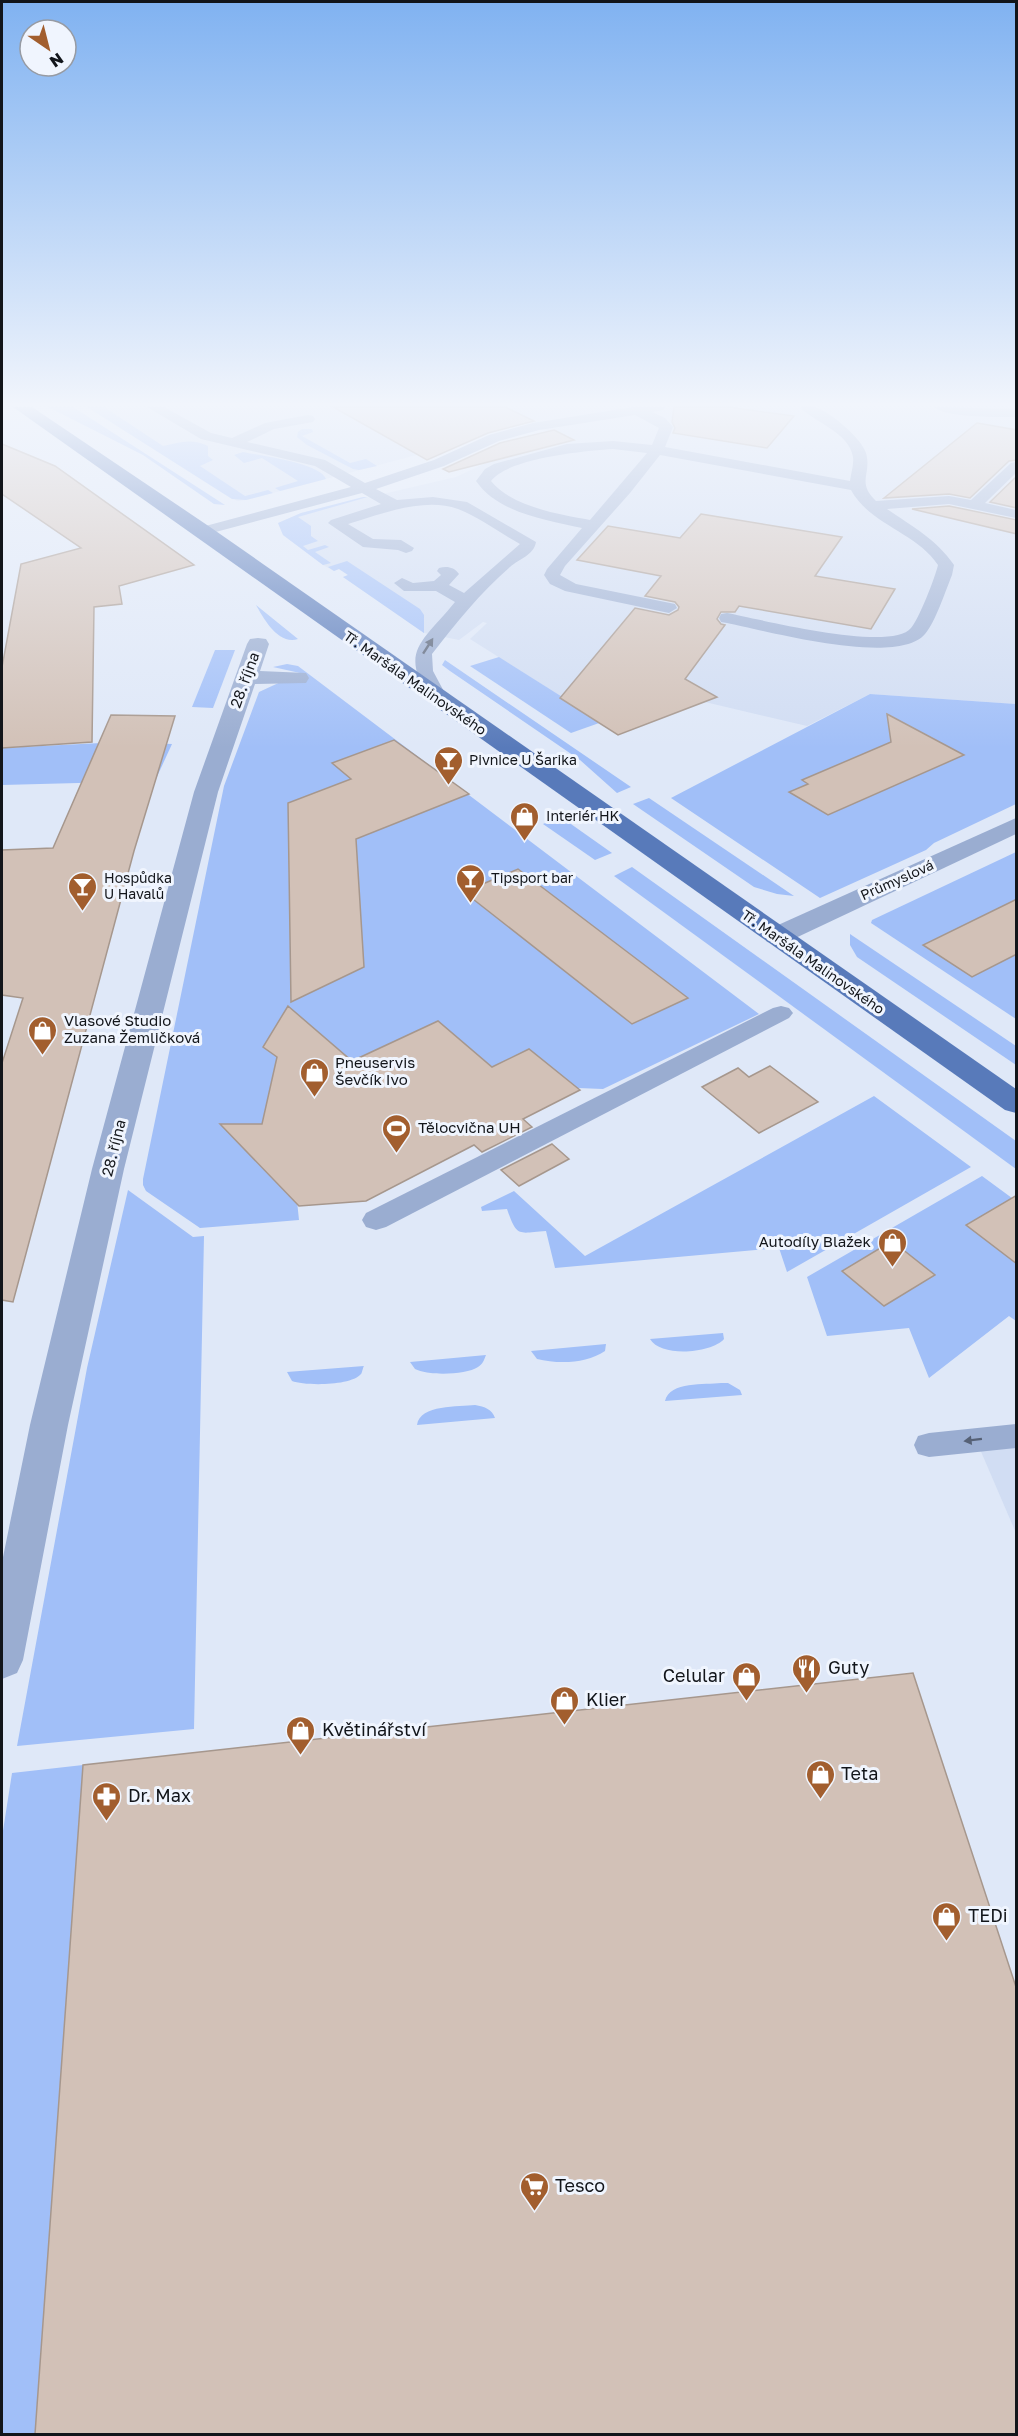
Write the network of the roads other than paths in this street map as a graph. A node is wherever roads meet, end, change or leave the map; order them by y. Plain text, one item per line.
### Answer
1 (188, 521) edge
2 (241, 521) edge
3 (343, 521) edge
4 (490, 521) edge
5 (570, 521) edge
6 (595, 521) edge
7 (896, 521) edge
8 (591, 525) junction
9 (203, 531) junction
10 (404, 541) dead end
11 (364, 550) junction
12 (386, 554) dead end
13 (402, 583) dead end
14 (465, 602) junction
15 (669, 608) dead end
16 (727, 618) dead end
17 (258, 644) dead end
18 (248, 677) junction
19 (298, 678) dead end
20 (439, 699) junction
21 (1017, 825) edge
22 (777, 936) junction
23 (781, 1013) dead end
24 (1017, 1103) edge
25 (376, 1220) dead end
26 (1017, 1436) edge
27 (929, 1445) dead end
28 (2, 1660) edge

1 - 9 main road, Tř. Maršála Malinovského
2 - 9 lane
3 - 11 lane
4 - 14 lane
5 - 8 lane
6 - 8 lane
7 - 16 lane
8 - 15 lane
9 - 20 main road, Tř. Maršála Malinovského
10 - 11 lane
11 - 12 lane
13 - 14 lane
20 -> 14 lane
17 - 18 street, 28. října
18 - 19 street
18 - 28 street, 28. října
20 - 22 main road, Tř. Maršála Malinovského
21 - 22 street, Průmyslová
22 - 24 main road, Tř. Maršála Malinovského
23 - 25 lane
26 -> 27 lane

